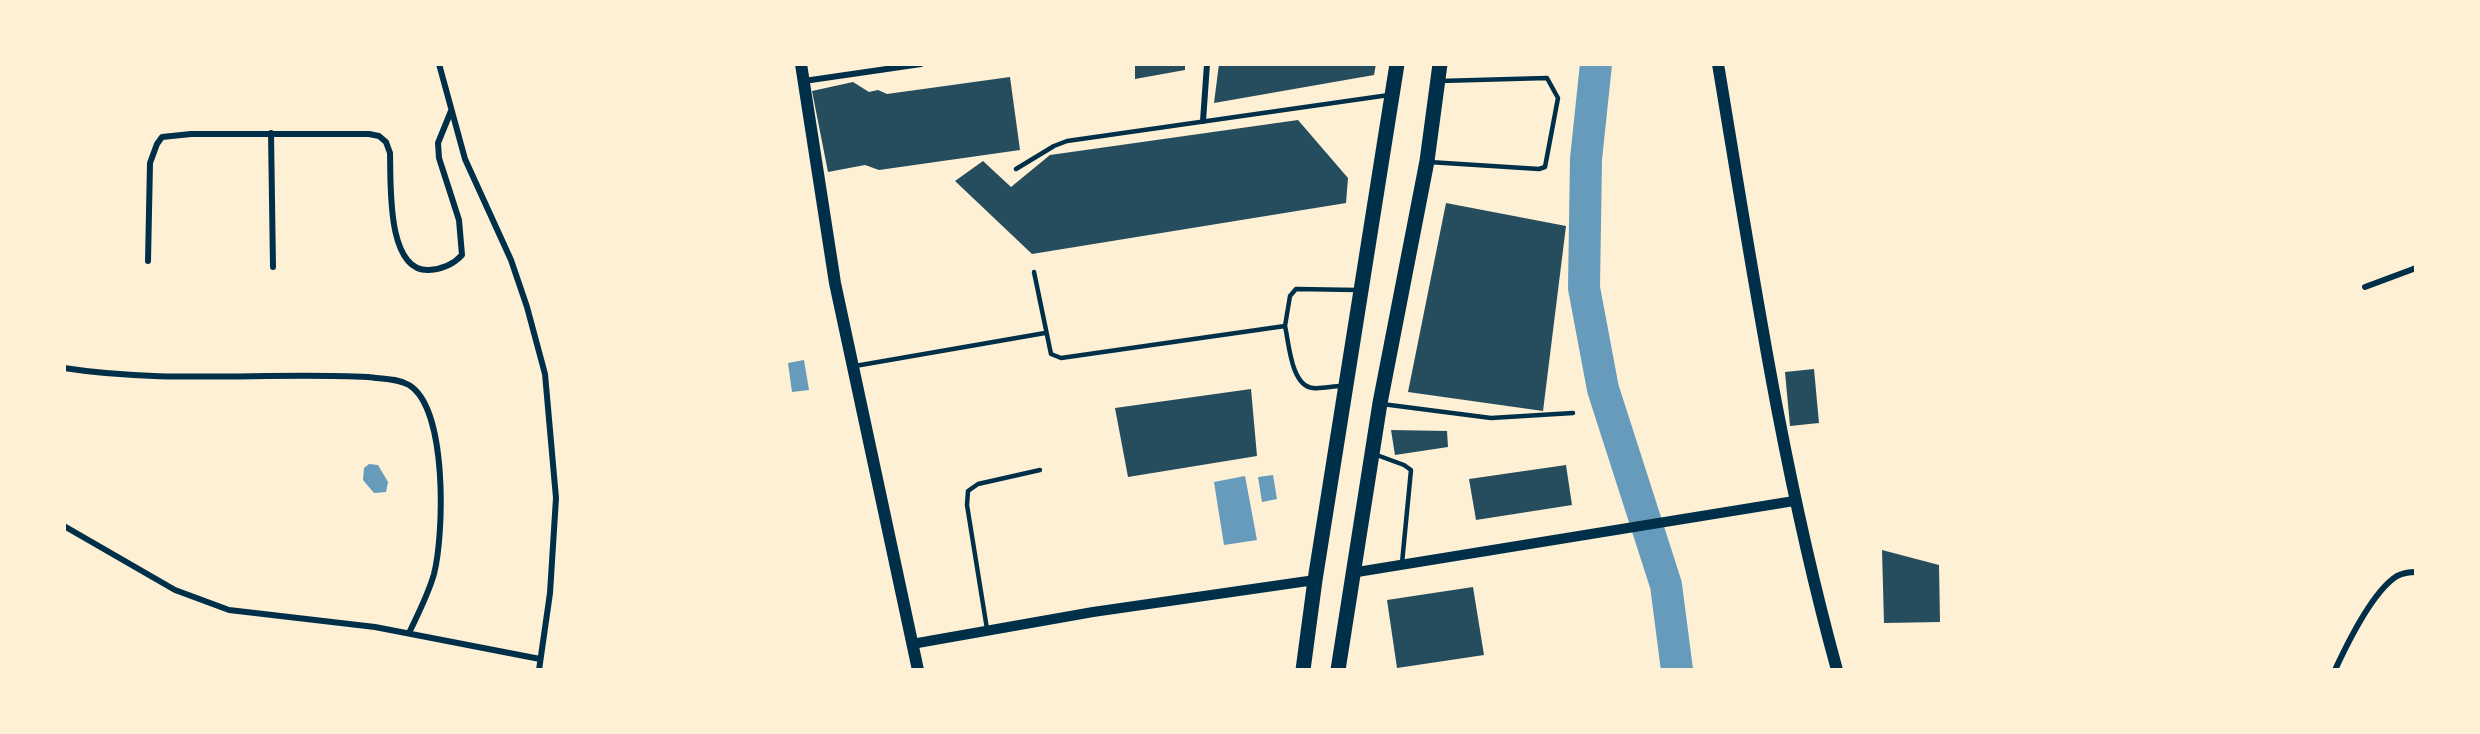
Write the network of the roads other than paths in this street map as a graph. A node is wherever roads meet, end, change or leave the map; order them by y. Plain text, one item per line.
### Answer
1 (439, 64) edge
2 (801, 64) edge
3 (921, 64) edge
4 (1207, 64) edge
5 (1397, 64) edge
6 (1440, 64) edge
7 (1718, 64) edge
8 (804, 81) junction
9 (1438, 81) junction
10 (1392, 95) junction
11 (451, 111) junction
12 (1203, 121) junction
13 (271, 133) junction
14 (1427, 161) junction
15 (1016, 169) dead end
16 (148, 261) dead end
17 (273, 267) dead end
18 (2415, 268) edge
19 (1034, 272) dead end
20 (2365, 287) dead end
21 (1360, 290) junction
22 (1285, 326) junction
23 (1045, 333) junction
24 (853, 367) junction
25 (64, 368) edge
26 (1345, 386) junction
27 (1380, 403) junction
28 (1574, 413) dead end
29 (1371, 453) junction
30 (1040, 470) dead end
31 (1794, 501) junction
32 (64, 526) edge
33 (1402, 563) junction
34 (2415, 572) edge
35 (1351, 573) junction
36 (1315, 580) junction
37 (987, 632) junction
38 (409, 633) junction
39 (912, 644) junction
40 (540, 659) junction
41 (539, 669) edge
42 (918, 669) edge
43 (1303, 669) edge
44 (1338, 669) edge
45 (1837, 669) edge
46 (2335, 669) edge

1 - 11 street
2 - 8 main road
3 - 8 street
4 - 12 street
5 - 10 main road
6 - 9 main road
7 - 31 main road
8 - 24 main road
9 - 14 main road
9 - 14 lane
10 - 12 lane
10 - 21 main road
11 - 13 street
11 - 40 street
12 - 15 lane
13 - 16 street
13 - 17 street
14 - 27 main road
18 - 20 street
19 - 23 lane
21 - 22 lane
21 - 26 main road
22 - 23 lane
22 - 26 lane
23 - 24 lane
24 - 39 main road
25 - 38 street
26 - 36 main road
27 - 28 lane
27 - 29 main road
29 - 33 lane
29 - 35 main road
30 - 37 lane
31 - 33 street
31 - 45 main road
32 - 38 street
33 - 35 street
34 - 46 street
35 - 44 main road
36 - 37 street
36 - 43 main road
37 - 39 street
38 - 40 street
39 - 42 main road
40 - 41 street

